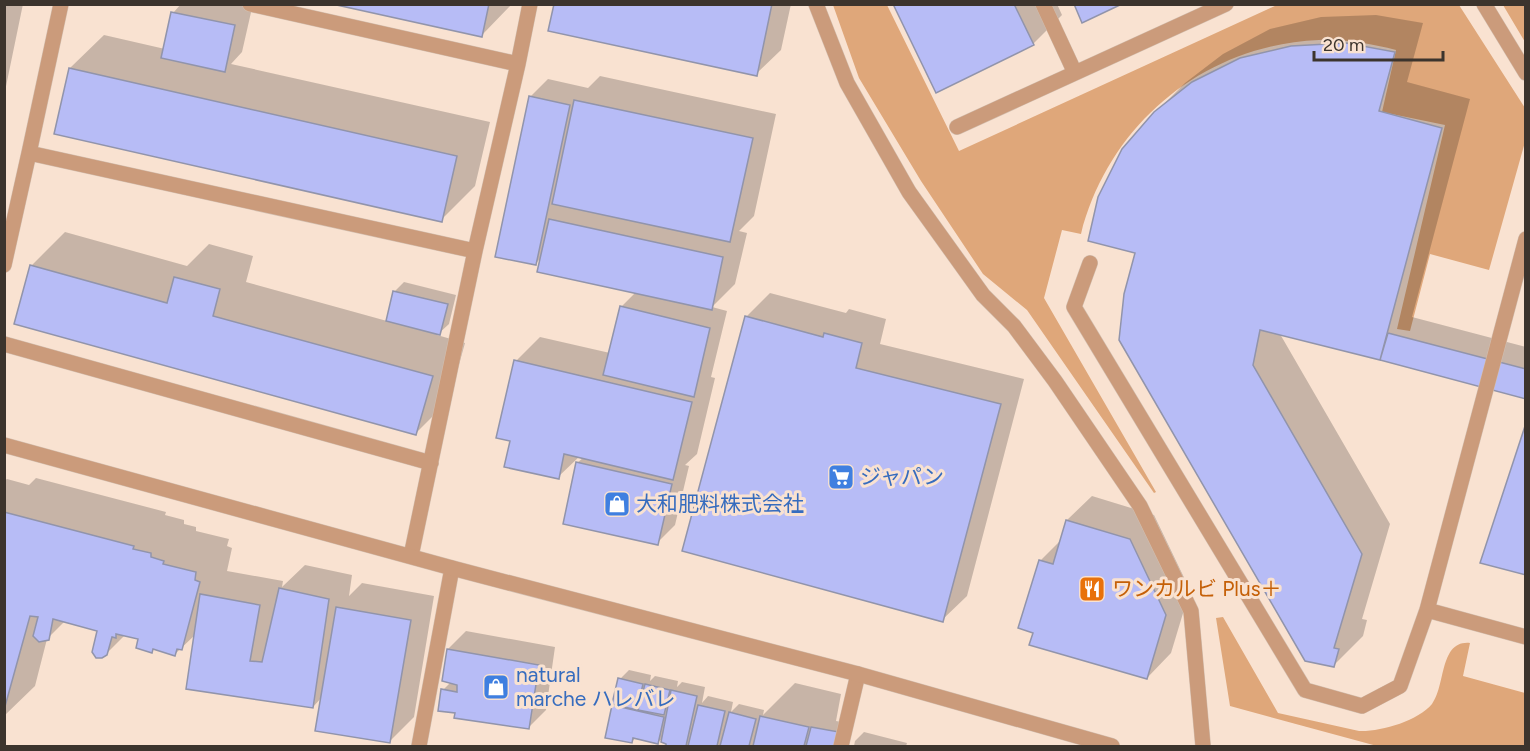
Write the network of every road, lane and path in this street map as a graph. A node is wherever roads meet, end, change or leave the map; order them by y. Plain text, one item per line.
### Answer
1 (61, 4) edge
2 (250, 4) edge
3 (530, 4) edge
4 (816, 4) edge
5 (1043, 4) edge
6 (1227, 4) edge
7 (1484, 4) edge
8 (518, 64) junction
9 (1075, 73) junction
10 (1526, 73) edge
11 (957, 127) dead end
12 (29, 153) junction
13 (1526, 239) edge
14 (475, 251) junction
15 (1090, 263) dead end
16 (4, 265) edge
17 (4, 344) edge
18 (4, 444) edge
19 (431, 463) junction
20 (411, 556) junction
21 (452, 568) junction
22 (1427, 610) junction
23 (1526, 637) edge
24 (858, 674) junction
25 (419, 747) edge
26 (841, 747) edge
27 (1112, 747) edge
28 (1203, 747) edge

1 - 12 street
2 - 8 street
3 - 8 street
4 - 28 street
5 - 9 street
6 - 9 street
7 - 10 street
8 - 14 street
9 - 11 street
12 - 14 street
12 - 16 street
13 - 22 street
14 - 19 street
15 - 22 street
17 - 19 street
18 - 20 street
19 - 20 street
20 - 21 street
21 - 24 street
21 - 25 street
22 - 23 street
24 - 26 street
24 - 27 street

